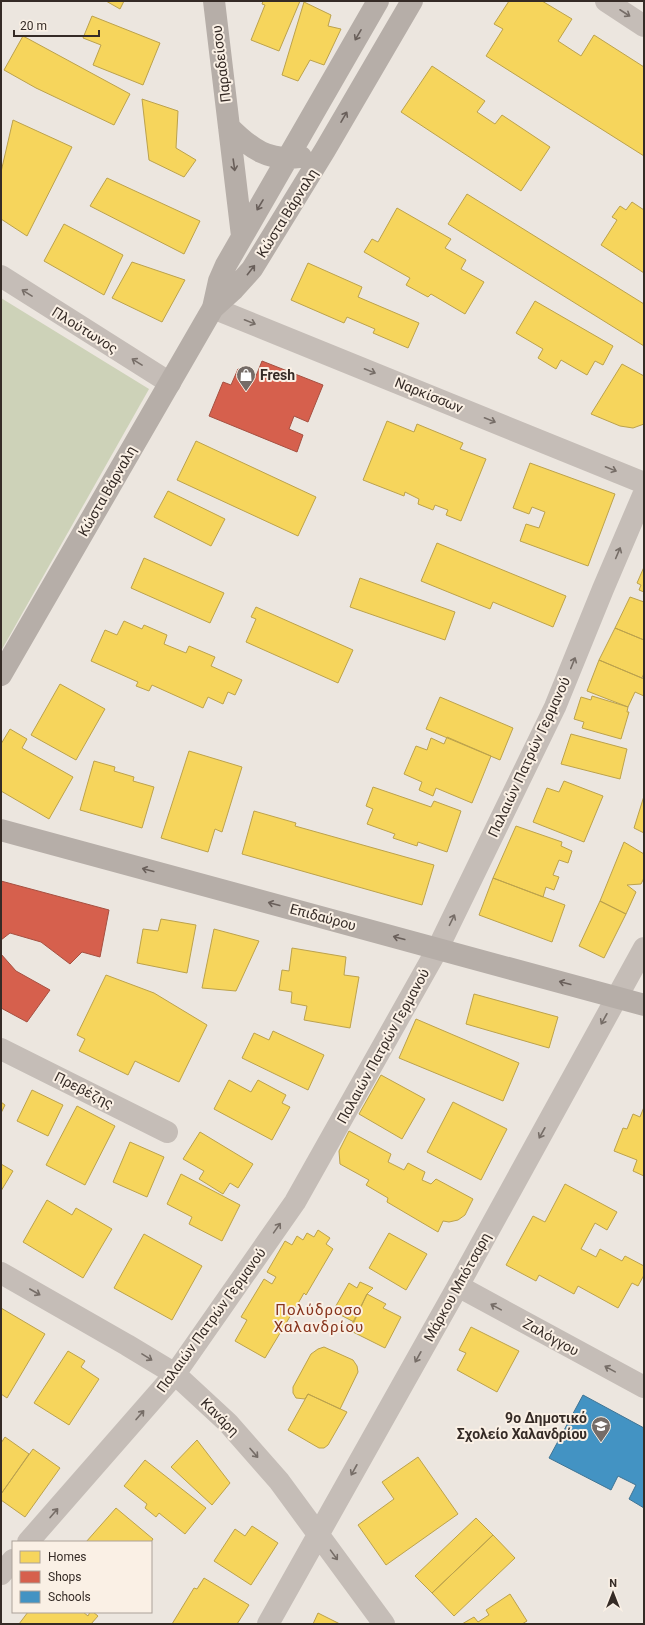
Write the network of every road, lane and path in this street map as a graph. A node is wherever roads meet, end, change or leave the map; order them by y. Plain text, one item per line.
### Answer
1 (214, 1) edge
2 (378, 1) edge
3 (412, 1) edge
4 (606, 1) edge
5 (644, 26) edge
6 (229, 127) junction
7 (325, 150) junction
8 (287, 159) junction
9 (242, 236) junction
10 (1, 276) edge
11 (213, 308) junction
12 (170, 383) junction
13 (644, 483) edge
14 (644, 493) edge
15 (1, 676) edge
16 (1, 830) edge
17 (438, 948) junction
18 (644, 948) edge
19 (616, 997) junction
20 (644, 1005) edge
21 (1, 1049) edge
22 (167, 1132) dead end
23 (1, 1273) edge
24 (458, 1286) junction
25 (175, 1374) junction
26 (644, 1387) edge
27 (318, 1534) junction
28 (29, 1541) edge
29 (268, 1624) edge
30 (384, 1624) edge

1 - 6 street, Παραδείσου
2 -> 8 street, Κώστα Βάρναλη
7 -> 3 street, Κώστα Βάρναλη
4 -> 5 street
6 - 8 street
6 -> 9 street, Παραδείσου
7 - 8 street
11 -> 7 street, Κώστα Βάρναλη
8 -> 9 street, Κώστα Βάρναλη
9 - 11 street, Κώστα Βάρναλη
12 -> 10 street, Πλούτωνος
11 - 12 street, Κώστα Βάρναλη
11 -> 13 street, Ναρκίσσων
12 - 15 street, Κώστα Βάρναλη
17 -> 14 street, Παλαιών Πατρών Γερμανού
17 -> 16 street, Επιδαύρου
19 -> 17 street, Επιδαύρου
25 -> 17 street, Παλαιών Πατρών Γερμανού
18 - 19 street, Μάρκου Μπότσαρη
19 - 20 street, Επιδαύρου
19 -> 24 street, Μάρκου Μπότσαρη
21 - 22 street, Πρεβέζης
23 -> 25 street, Κανάρη
26 -> 24 street, Ζαλόγγου
24 -> 27 street, Μάρκου Μπότσαρη
25 -> 27 street, Κανάρη
28 -> 25 street, Παλαιών Πατρών Γερμανού
27 - 29 street, Μάρκου Μπότσαρη
27 -> 30 street, Κανάρη

